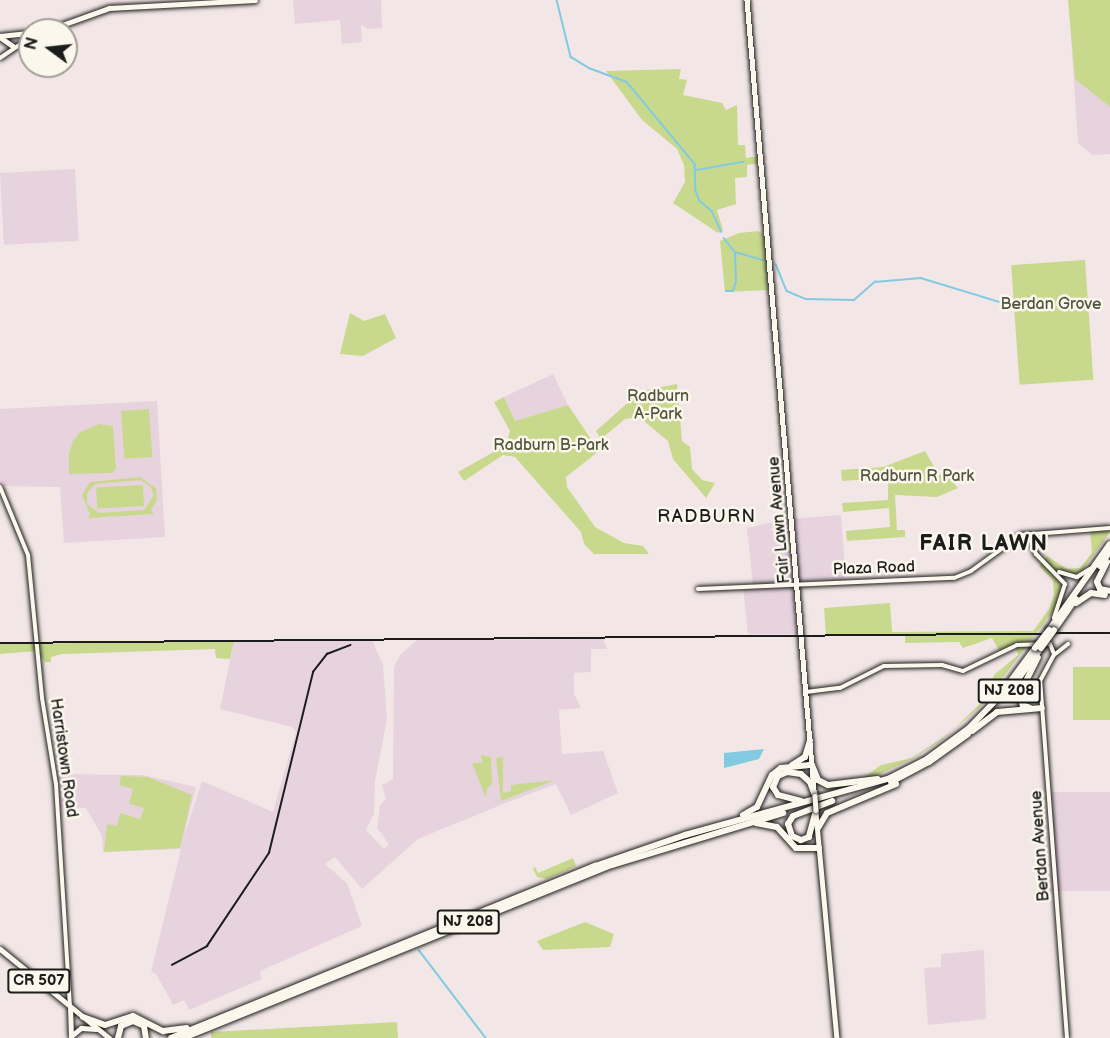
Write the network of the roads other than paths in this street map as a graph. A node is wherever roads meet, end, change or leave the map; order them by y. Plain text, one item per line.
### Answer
1 (255, 0) edge
2 (747, 0) edge
3 (78, 19) edge
4 (0, 36) edge
5 (18, 36) edge
6 (18, 43) edge
7 (13, 46) junction
8 (0, 58) edge
9 (0, 487) edge
10 (1110, 528) edge
11 (1029, 534) junction
12 (1110, 544) edge
13 (1110, 551) edge
14 (1110, 557) edge
15 (1096, 564) junction
16 (1055, 570) junction
17 (797, 584) junction
18 (698, 589) dead end
19 (1110, 593) edge
20 (1069, 609) junction
21 (1051, 630) junction
22 (1068, 644) dead end
23 (1043, 646) junction
24 (1054, 655) junction
25 (806, 692) junction
26 (1034, 708) junction
27 (1042, 708) junction
28 (972, 731) junction
29 (810, 741) junction
30 (812, 765) junction
31 (919, 766) junction
32 (781, 768) junction
33 (815, 796) junction
34 (832, 799) junction
35 (816, 810) junction
36 (818, 828) junction
37 (723, 829) junction
38 (696, 832) junction
39 (819, 848) junction
40 (0, 949) edge
41 (70, 1006) junction
42 (244, 1013) junction
43 (83, 1017) junction
44 (219, 1018) junction
45 (100, 1031) junction
46 (71, 1037) edge
47 (109, 1038) edge
48 (118, 1038) edge
49 (147, 1038) edge
50 (171, 1038) edge
51 (183, 1038) edge
52 (197, 1038) edge
53 (837, 1038) edge
54 (1067, 1038) edge

1 - 3 main road
2 - 17 main road, Fair Lawn Avenue
4 - 5 main road
4 - 7 main road
6 - 7 street
7 - 8 street
9 - 41 street, Harristown Road
10 - 11 street, Plaza Road
11 - 16 street
11 - 17 street, Plaza Road
12 - 15 highway, NJ 208
13 - 20 highway, NJ 208
14 - 19 highway
15 - 16 street
15 - 21 highway, NJ 208
16 - 21 street
17 - 18 street, Plaza Road
17 - 25 main road, Fair Lawn Avenue
19 - 20 highway
20 - 21 highway, NJ 208
21 - 23 highway, NJ 208, bridge
21 - 23 highway, NJ 208, bridge
22 - 24 street, Berdan Avenue
23 - 24 street
23 - 25 street
23 - 26 highway
23 - 28 highway, NJ 208
23 - 31 highway, NJ 208
24 - 27 street, Berdan Avenue
25 - 29 main road, Fair Lawn Avenue
26 - 27 highway
26 - 28 highway
27 - 54 street, Berdan Avenue
28 - 31 highway, NJ 208
29 - 30 main road, Fair Lawn Avenue
29 - 32 highway
30 - 31 highway
30 - 32 highway
30 - 33 main road, Fair Lawn Avenue
31 - 34 highway, NJ 208
31 - 36 highway
32 - 38 highway
33 - 34 highway
33 - 35 main road, Fair Lawn Avenue, bridge
34 - 35 highway
34 - 37 highway, NJ 208
34 - 38 highway, NJ 208
35 - 36 main road, Fair Lawn Avenue
36 - 39 main road, Fair Lawn Avenue
37 - 39 highway
37 - 42 highway, NJ 208
38 - 44 highway, NJ 208
39 - 53 main road, Fair Lawn Avenue
40 - 41 main road, CR 507
41 - 43 main road, CR 507
41 - 46 main road, Harristown Road
42 - 51 highway, NJ 208
42 - 52 highway
43 - 44 highway
43 - 45 main road, CR 507
44 - 50 highway, NJ 208
45 - 46 main road
45 - 47 main road, CR 507
48 - 49 highway

